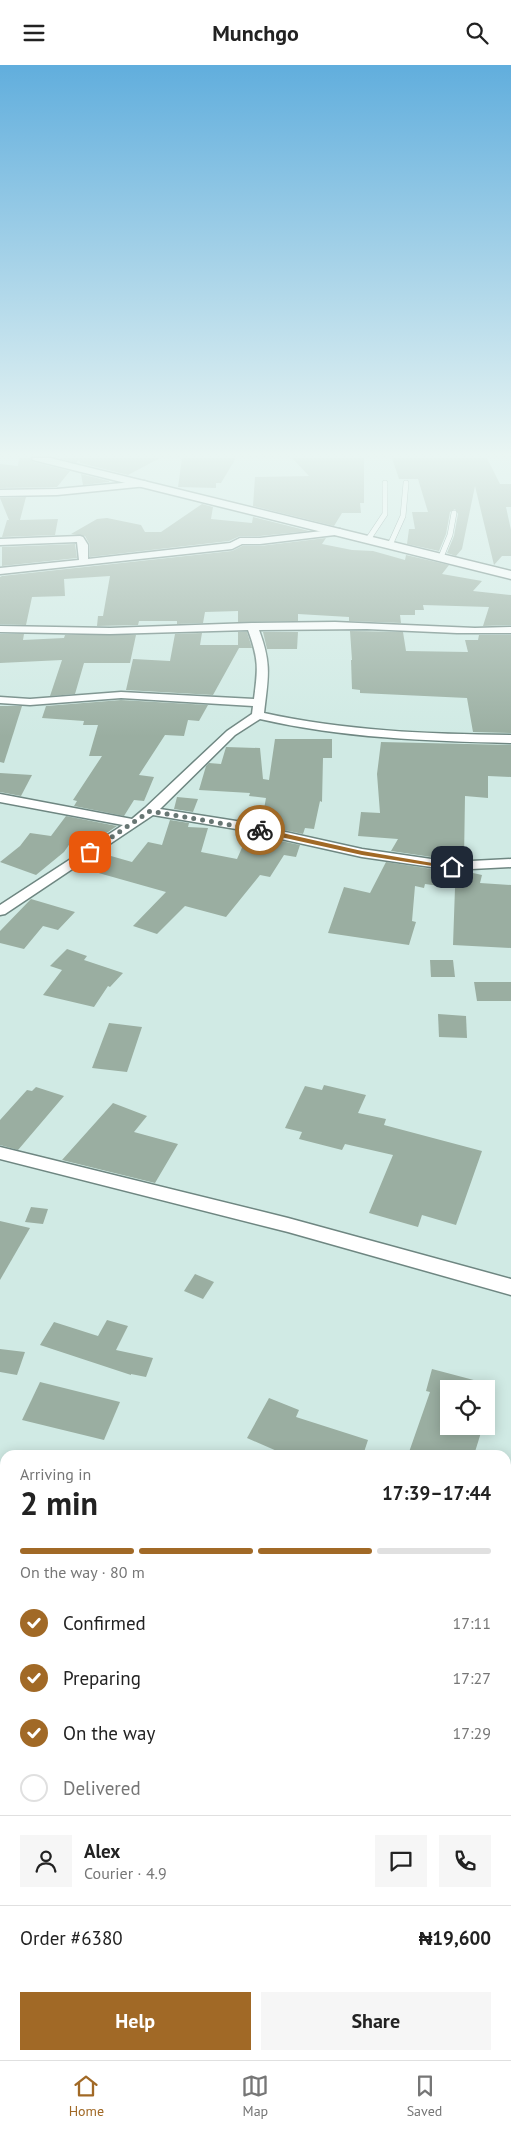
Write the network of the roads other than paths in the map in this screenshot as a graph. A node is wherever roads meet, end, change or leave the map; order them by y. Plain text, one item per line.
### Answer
1 (83, 551) edge
2 (172, 551) edge
3 (416, 551) edge
4 (443, 551) edge
5 (441, 557) junction
6 (84, 563) junction
7 (0, 571) edge
8 (511, 575) edge
9 (252, 626) junction
10 (0, 629) edge
11 (511, 630) edge
12 (0, 700) edge
13 (259, 709) junction
14 (511, 739) edge
15 (0, 798) edge
16 (150, 811) junction
17 (134, 823) junction
18 (511, 863) edge
19 (0, 911) edge
20 (0, 1153) edge
21 (511, 1287) edge

1 - 6 street
2 - 6 street
3 - 5 street
4 - 5 lane
5 - 8 street
6 - 7 street
9 - 10 street
9 - 11 street
9 - 13 street
12 - 13 street
13 - 14 street
13 - 16 street
15 - 17 street
16 - 17 street
16 - 18 street
17 - 19 street
20 - 21 street

